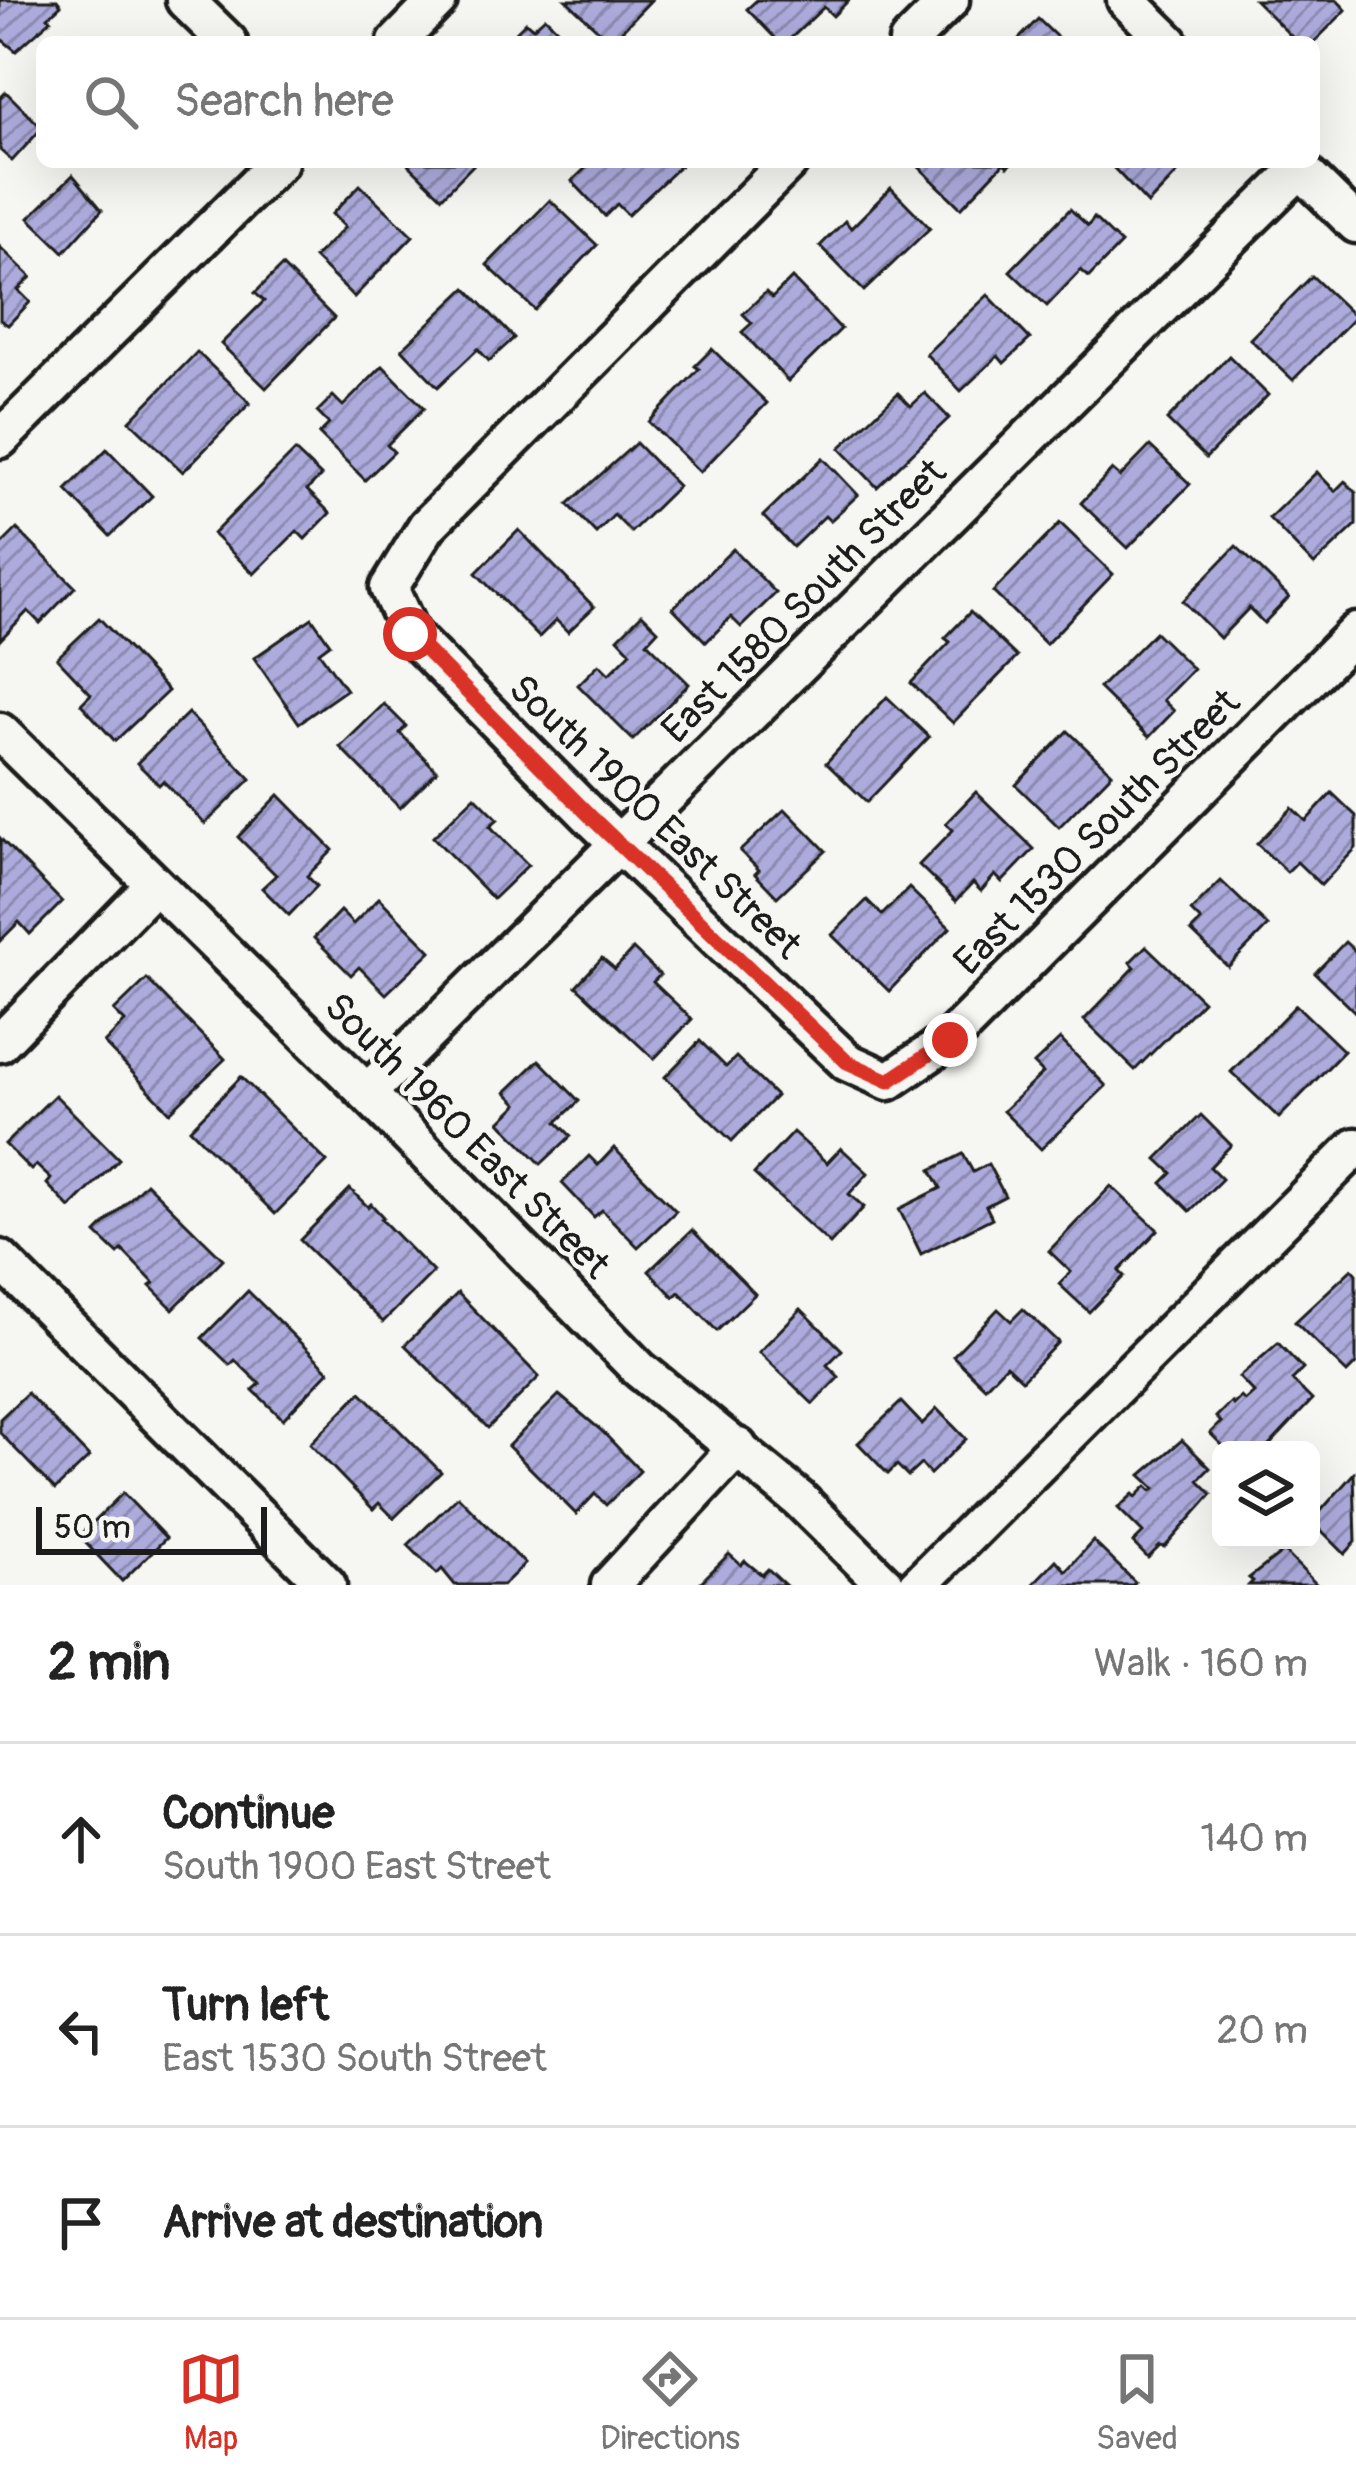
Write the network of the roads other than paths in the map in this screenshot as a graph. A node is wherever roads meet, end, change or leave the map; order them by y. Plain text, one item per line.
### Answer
1 (185, 0) edge
2 (438, 0) edge
3 (950, 0) edge
4 (1126, 0) edge
5 (222, 36) edge
6 (403, 36) edge
7 (914, 36) edge
8 (1163, 36) edge
9 (273, 168) edge
10 (783, 168) edge
11 (1294, 168) edge
12 (1298, 168) edge
13 (1356, 224) edge
14 (0, 439) edge
15 (1356, 632) edge
16 (0, 733) edge
17 (619, 844) junction
18 (154, 885) junction
19 (0, 1043) edge
20 (889, 1081) joint
21 (367, 1093) junction
22 (1356, 1148) edge
23 (0, 1259) edge
24 (738, 1447) junction
25 (327, 1585) edge
26 (610, 1585) edge
27 (886, 1585) edge
28 (918, 1585) edge

1 - 5 street
2 - 6 street
3 - 7 street
4 - 8 street
9 - 14 street
10 - 17 street, South 1900 East Street
11 - 17 street, East 1580 South Street
12 - 13 street
15 - 20 street, East 1530 South Street
16 - 18 street, South 1960 East Street
17 - 20 street, South 1900 East Street
17 - 21 street, East 1580 South Street
18 - 19 street
18 - 21 street, South 1960 East Street
21 - 24 street, South 1960 East Street
22 - 28 street
23 - 25 street
24 - 26 street
24 - 27 street, South 1960 East Street

